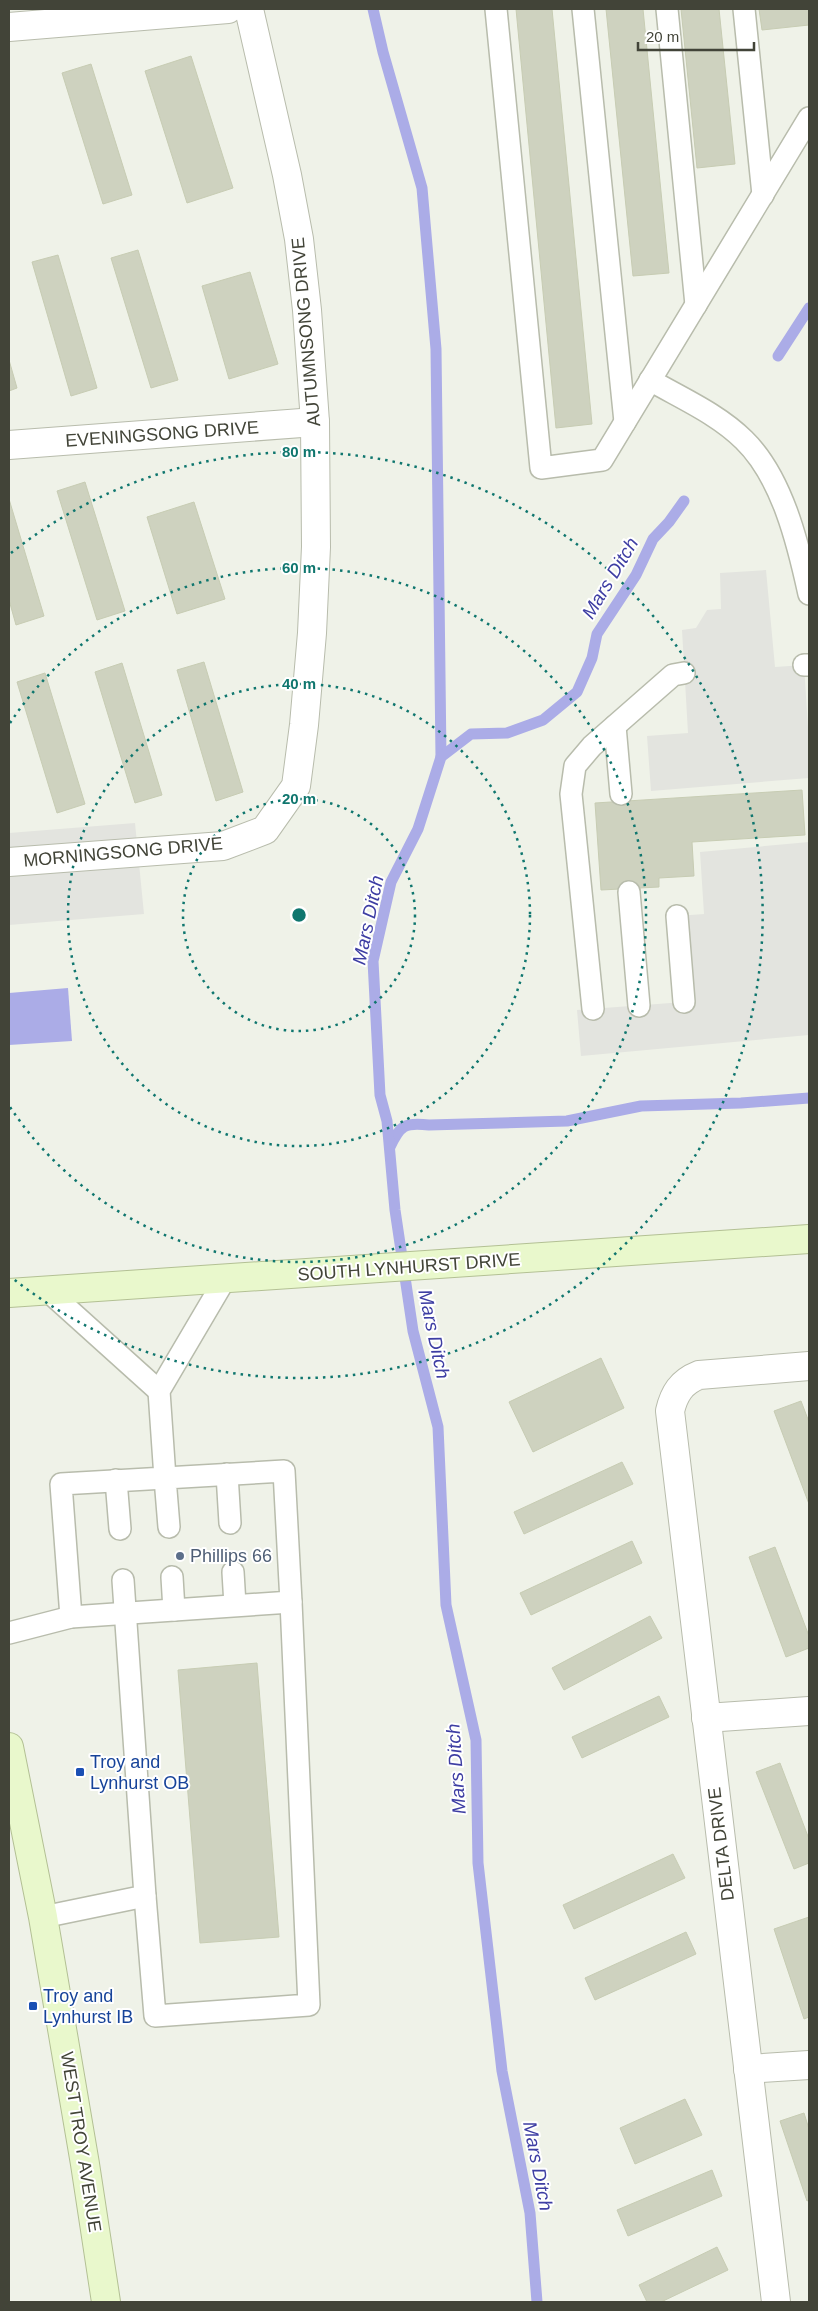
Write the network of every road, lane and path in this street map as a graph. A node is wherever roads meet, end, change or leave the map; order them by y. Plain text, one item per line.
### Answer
1 (228, 9) edge
2 (249, 9) edge
3 (496, 9) edge
4 (583, 9) edge
5 (667, 9) edge
6 (744, 9) edge
7 (9, 27) edge
8 (809, 118) edge
9 (763, 195) junction
10 (696, 305) junction
11 (650, 380) junction
12 (315, 422) junction
13 (625, 422) junction
14 (9, 445) edge
15 (809, 594) edge
16 (684, 673) dead end
17 (615, 726) junction
18 (621, 794) dead end
19 (265, 830) joint
20 (9, 862) edge
21 (629, 892) dead end
22 (677, 916) dead end
23 (684, 1002) dead end
24 (639, 1006) dead end
25 (592, 1009) dead end
26 (809, 1239) edge
27 (225, 1279) junction
28 (48, 1291) junction
29 (9, 1294) edge
30 (809, 1366) edge
31 (159, 1392) junction
32 (227, 1474) junction
33 (165, 1478) junction
34 (116, 1480) junction
35 (230, 1523) dead end
36 (168, 1527) dead end
37 (120, 1529) dead end
38 (233, 1572) dead end
39 (172, 1577) dead end
40 (123, 1580) dead end
41 (291, 1602) junction
42 (235, 1605) junction
43 (174, 1610) junction
44 (125, 1613) junction
45 (71, 1617) junction
46 (9, 1633) edge
47 (809, 1711) edge
48 (706, 1718) junction
49 (9, 1747) edge
50 (145, 1896) junction
51 (43, 1917) junction
52 (809, 2065) edge
53 (748, 2070) junction
54 (106, 2302) edge
55 (776, 2302) edge

1 - 7 street
2 - 12 street, AUTUMNSONG DRIVE
3 - 13 lane
4 - 13 lane
5 - 10 lane
6 - 9 lane
8 - 9 lane
9 - 10 lane
10 - 11 lane
11 - 13 lane
11 - 15 lane
12 - 14 street, EVENINGSONG DRIVE
12 - 19 street, AUTUMNSONG DRIVE
16 - 17 lane
17 - 18 lane
17 - 25 lane
19 - 20 street, MORNINGSONG DRIVE
21 - 24 lane
22 - 23 lane
26 - 27 main road, SOUTH LYNHURST DRIVE
27 - 28 main road, SOUTH LYNHURST DRIVE
27 - 31 lane
28 - 29 main road, SOUTH LYNHURST DRIVE
28 - 31 lane
30 - 48 street, DELTA DRIVE
31 - 33 lane
32 - 33 lane
32 - 35 lane
32 - 41 lane
33 - 34 lane
33 - 36 lane
34 - 37 lane
34 - 45 lane
38 - 42 lane
39 - 43 lane
40 - 44 lane
41 - 42 lane
41 - 50 lane
42 - 43 lane
43 - 44 lane
44 - 45 lane
44 - 50 lane
45 - 46 lane
47 - 48 street
48 - 53 street, DELTA DRIVE
49 - 51 main road, WEST TROY AVENUE
50 - 51 lane
51 - 54 main road, WEST TROY AVENUE
52 - 53 street
53 - 55 street, DELTA DRIVE

